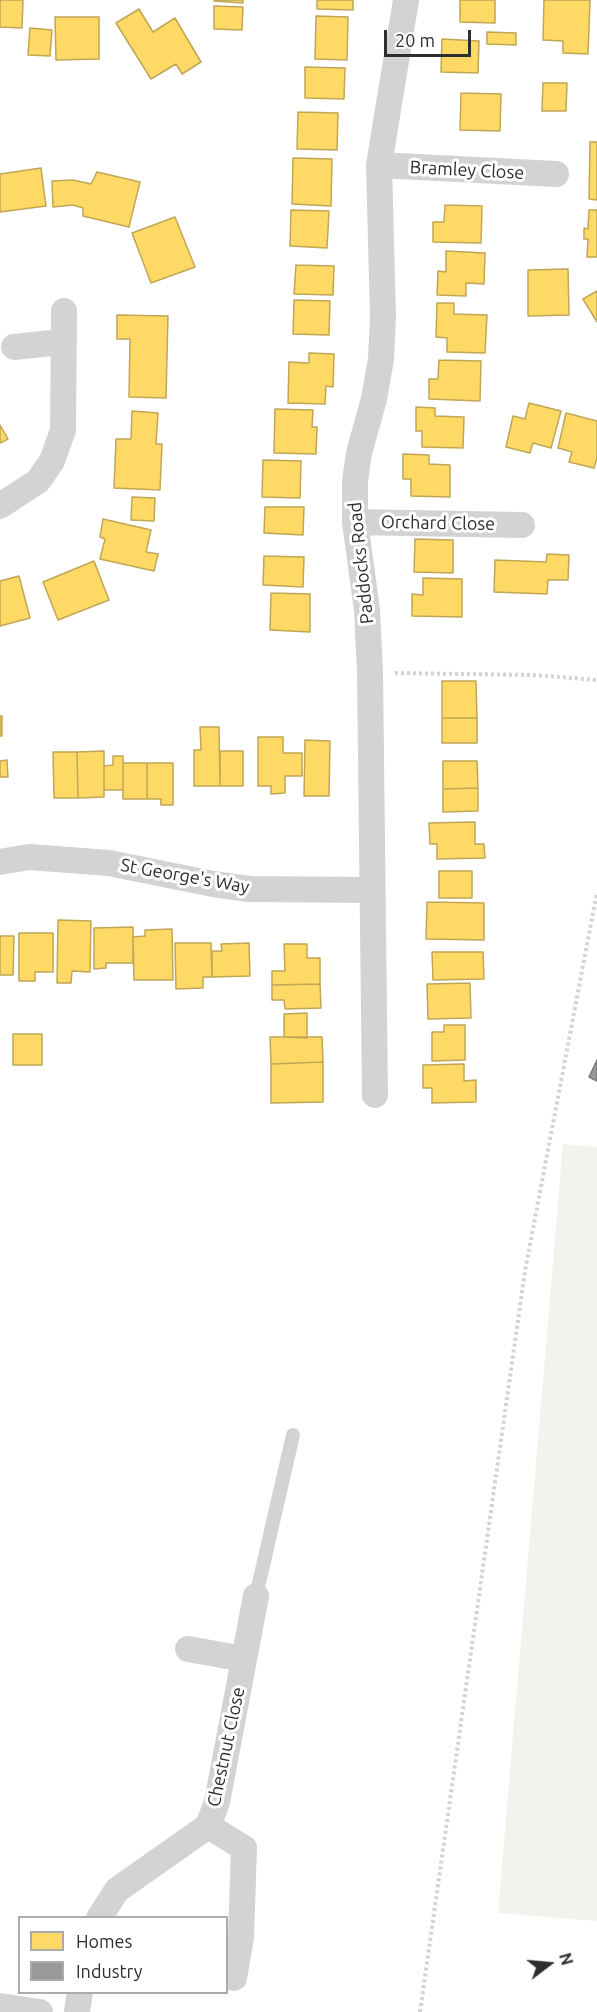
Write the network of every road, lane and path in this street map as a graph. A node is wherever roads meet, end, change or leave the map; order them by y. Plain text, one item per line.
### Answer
1 (406, 0) edge
2 (379, 165) junction
3 (556, 174) dead end
4 (64, 311) dead end
5 (62, 342) junction
6 (15, 347) dead end
7 (0, 506) edge
8 (355, 522) junction
9 (522, 525) dead end
10 (370, 672) junction
11 (597, 680) edge
12 (0, 862) edge
13 (372, 890) junction
14 (597, 892) edge
15 (375, 1095) dead end
16 (293, 1435) dead end
17 (256, 1596) joint
18 (188, 1649) dead end
19 (244, 1659) junction
20 (208, 1827) junction
21 (100, 1916) edge
22 (234, 1978) dead end
23 (80, 1994) edge
24 (0, 2006) edge
25 (40, 2012) edge
26 (77, 2012) edge
27 (420, 2012) edge

1 - 2 street, Paddocks Road
2 - 3 street, Bramley Close
2 - 8 street, Paddocks Road
4 - 5 street
5 - 6 street
5 - 7 street
8 - 9 street, Orchard Close
8 - 10 street, Paddocks Road
10 - 11 path
10 - 13 street, Paddocks Road
12 - 13 street, St George's Way
13 - 15 street, Paddocks Road
14 - 27 path
16 - 17 lane
17 - 19 street, Chestnut Close
18 - 19 street
19 - 20 street, Chestnut Close
20 - 21 street, Chestnut Close
20 - 22 street
23 - 26 street
24 - 25 street

